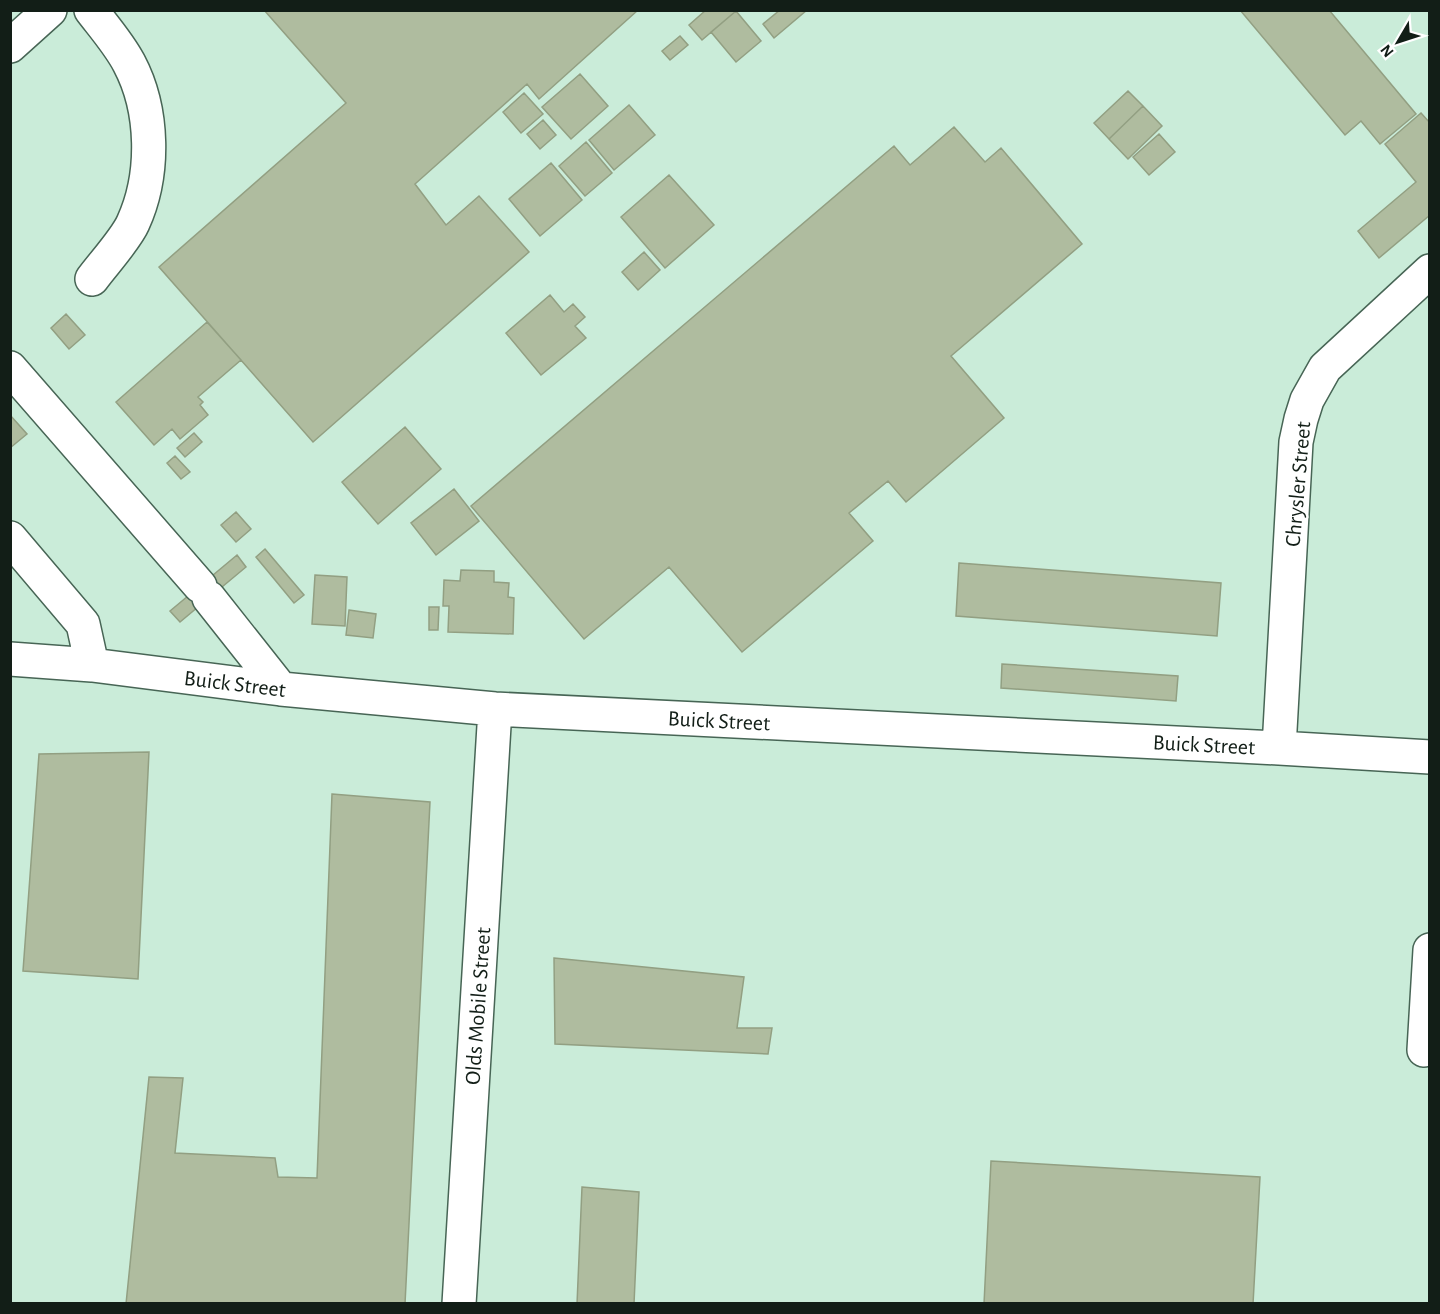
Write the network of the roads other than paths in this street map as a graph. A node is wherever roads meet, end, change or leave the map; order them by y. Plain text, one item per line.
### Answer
1 (50, 10) edge
2 (91, 10) edge
3 (10, 46) edge
4 (1430, 271) edge
5 (92, 279) dead end
6 (10, 368) edge
7 (10, 538) edge
8 (10, 659) edge
9 (92, 665) junction
10 (281, 689) junction
11 (495, 709) junction
12 (1280, 748) junction
13 (1430, 757) edge
14 (1430, 950) edge
15 (1424, 1050) dead end
16 (459, 1304) edge

1 - 3 lane
2 - 5 lane
4 - 12 lane, Chrysler Street
6 - 10 lane
7 - 9 lane
8 - 9 lane, Buick Street
9 - 10 lane, Buick Street
10 - 11 lane, Buick Street
11 - 12 lane, Buick Street
11 - 16 lane, Olds Mobile Street
12 - 13 lane, Buick Street
14 - 15 lane

